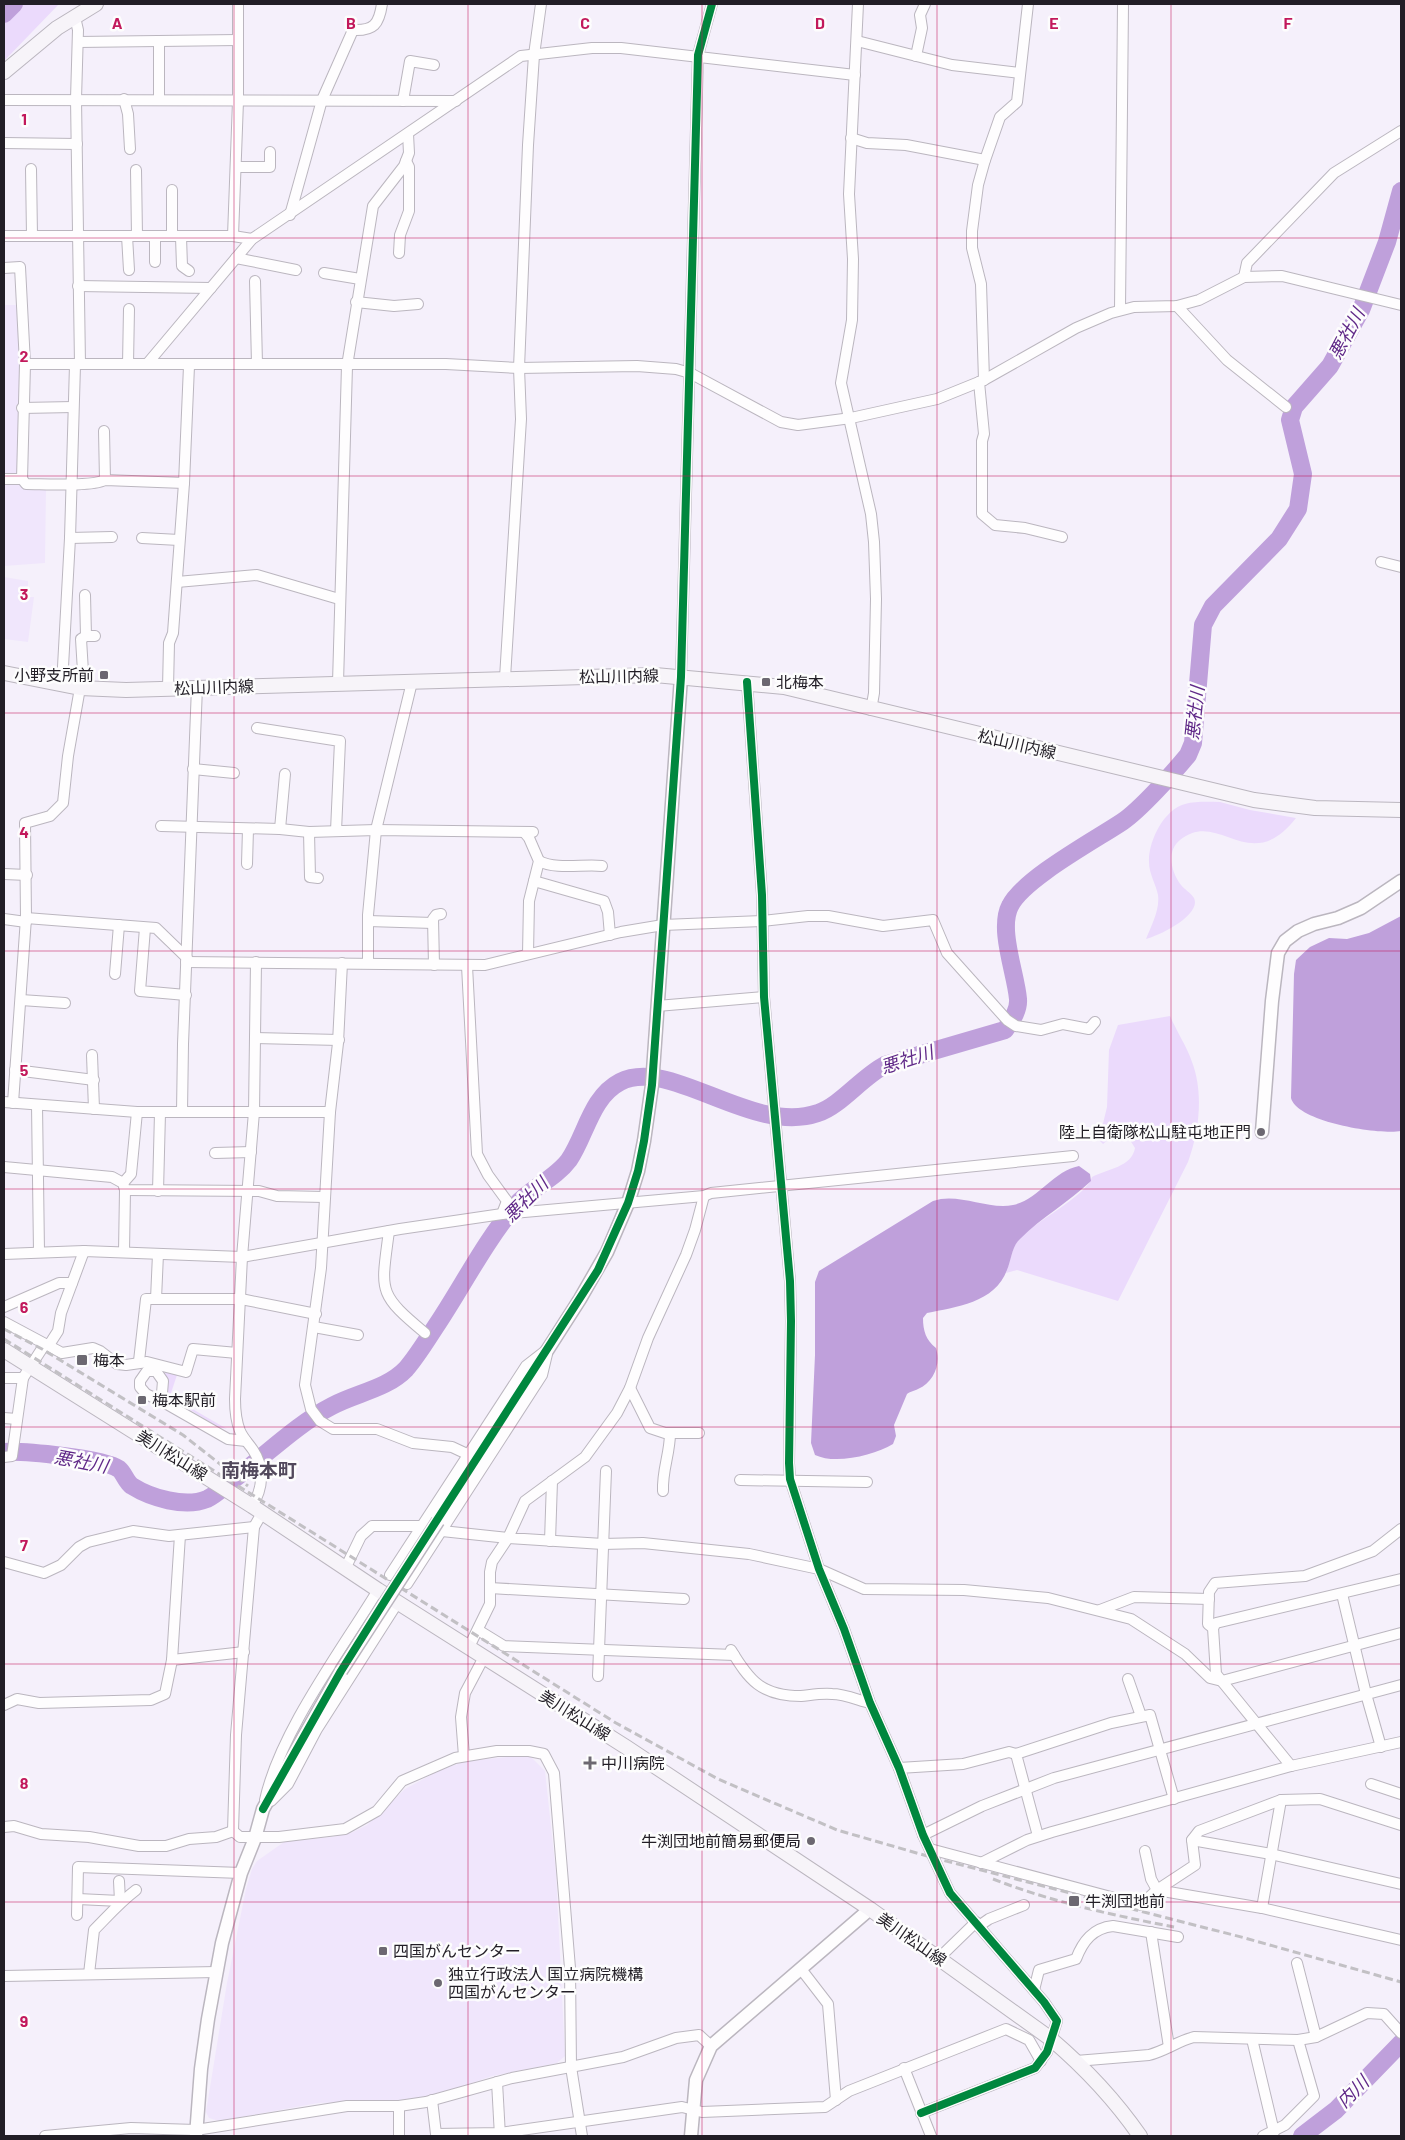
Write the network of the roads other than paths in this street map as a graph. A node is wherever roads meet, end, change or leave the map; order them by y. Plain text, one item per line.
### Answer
1 (96, 4) edge
2 (238, 4) edge
3 (382, 4) edge
4 (541, 4) edge
5 (712, 4) edge
6 (858, 4) edge
7 (925, 4) edge
8 (1028, 4) edge
9 (1123, 4) edge
10 (75, 17) junction
11 (238, 40) junction
12 (159, 41) junction
13 (856, 41) junction
14 (78, 42) junction
15 (534, 55) junction
16 (698, 55) junction
17 (916, 56) junction
18 (434, 65) dead end
19 (4, 72) edge
20 (1020, 73) junction
21 (855, 75) junction
22 (76, 99) junction
23 (4, 100) edge
24 (124, 100) junction
25 (159, 100) junction
26 (322, 100) junction
27 (238, 101) junction
28 (403, 101) junction
29 (456, 101) junction
30 (1401, 131) edge
31 (408, 134) junction
32 (851, 138) junction
33 (4, 143) edge
34 (77, 144) junction
35 (130, 148) dead end
36 (270, 152) dead end
37 (985, 160) junction
38 (406, 161) junction
39 (236, 167) junction
40 (31, 169) dead end
41 (136, 170) dead end
42 (172, 190) dead end
43 (290, 215) junction
44 (4, 236) edge
45 (32, 236) junction
46 (132, 236) junction
47 (155, 236) junction
48 (176, 236) junction
49 (233, 236) junction
50 (78, 237) junction
51 (252, 239) junction
52 (399, 253) dead end
53 (236, 258) junction
54 (156, 262) dead end
55 (4, 268) edge
56 (129, 270) dead end
57 (296, 270) dead end
58 (189, 271) dead end
59 (324, 274) dead end
60 (1244, 277) junction
61 (360, 279) junction
62 (255, 282) dead end
63 (78, 286) junction
64 (211, 288) junction
65 (356, 302) junction
66 (418, 304) dead end
67 (1401, 305) edge
68 (1177, 306) junction
69 (128, 309) dead end
70 (1120, 310) junction
71 (25, 364) junction
72 (128, 364) junction
73 (147, 364) junction
74 (257, 364) junction
75 (77, 365) junction
76 (189, 366) junction
77 (347, 366) junction
78 (519, 368) junction
79 (690, 373) junction
80 (981, 381) junction
81 (73, 407) junction
82 (1286, 407) dead end
83 (22, 408) junction
84 (850, 418) junction
85 (104, 431) dead end
86 (4, 479) edge
87 (22, 479) junction
88 (106, 480) junction
89 (184, 483) junction
90 (71, 484) junction
91 (112, 537) dead end
92 (1062, 537) dead end
93 (70, 538) junction
94 (142, 538) dead end
95 (179, 540) junction
96 (1381, 562) dead end
97 (1401, 567) edge
98 (177, 582) junction
99 (85, 596) dead end
100 (339, 599) junction
101 (4, 673) edge
102 (681, 677) junction
103 (505, 678) junction
104 (412, 682) junction
105 (748, 682) junction
106 (338, 683) junction
107 (62, 685) junction
108 (197, 687) junction
109 (82, 688) junction
110 (168, 688) junction
111 (871, 710) junction
112 (257, 728) dead end
113 (193, 769) junction
114 (234, 774) dead end
115 (285, 774) dead end
116 (1401, 810) edge
117 (161, 826) dead end
118 (191, 826) junction
119 (248, 829) junction
120 (280, 829) junction
121 (376, 830) junction
122 (336, 831) junction
123 (309, 832) junction
124 (539, 861) junction
125 (247, 864) dead end
126 (602, 866) dead end
127 (4, 874) edge
128 (27, 875) junction
129 (318, 878) dead end
130 (534, 881) junction
131 (1401, 881) edge
132 (441, 914) dead end
133 (4, 919) edge
134 (26, 920) junction
135 (368, 921) junction
136 (762, 921) junction
137 (433, 923) junction
138 (119, 925) junction
139 (663, 925) junction
140 (145, 928) junction
141 (610, 935) junction
142 (528, 954) junction
143 (187, 960) junction
144 (256, 962) junction
145 (342, 963) junction
146 (368, 963) junction
147 (434, 965) junction
148 (467, 966) junction
149 (115, 974) dead end
150 (186, 995) junction
151 (764, 997) junction
152 (21, 1000) junction
153 (65, 1003) dead end
154 (657, 1006) junction
155 (1095, 1022) dead end
156 (255, 1038) junction
157 (338, 1040) junction
158 (92, 1055) dead end
159 (15, 1070) junction
160 (94, 1080) junction
161 (9, 1103) edge
162 (37, 1105) junction
163 (94, 1109) junction
164 (137, 1112) junction
165 (182, 1112) junction
166 (254, 1112) junction
167 (330, 1112) junction
168 (160, 1113) junction
169 (1262, 1132) dead end
170 (251, 1152) junction
171 (215, 1153) dead end
172 (1073, 1156) dead end
173 (4, 1167) edge
174 (38, 1170) junction
175 (124, 1187) junction
176 (781, 1187) junction
177 (158, 1190) junction
178 (247, 1191) junction
179 (704, 1196) junction
180 (324, 1197) junction
181 (628, 1203) junction
182 (509, 1213) junction
183 (389, 1231) junction
184 (322, 1243) junction
185 (84, 1251) junction
186 (39, 1252) junction
187 (124, 1252) junction
188 (4, 1254) edge
189 (158, 1254) junction
190 (242, 1257) junction
191 (72, 1282) junction
192 (156, 1299) junction
193 (241, 1299) junction
194 (4, 1307) edge
195 (316, 1314) junction
196 (4, 1322) edge
197 (314, 1327) junction
198 (425, 1333) dead end
199 (358, 1335) dead end
200 (47, 1345) junction
201 (549, 1348) junction
202 (4, 1350) edge
203 (236, 1353) junction
204 (140, 1362) junction
205 (31, 1366) junction
206 (4, 1378) edge
207 (23, 1378) junction
208 (630, 1388) junction
209 (165, 1402) dead end
210 (4, 1418) edge
211 (17, 1419) junction
212 (670, 1433) junction
213 (699, 1433) dead end
214 (246, 1441) junction
215 (10, 1452) edge
216 (467, 1454) junction
217 (606, 1471) dead end
218 (790, 1479) junction
219 (552, 1480) junction
220 (740, 1480) dead end
221 (867, 1482) dead end
222 (663, 1491) dead end
223 (257, 1509) junction
224 (421, 1526) junction
225 (440, 1526) junction
226 (254, 1527) junction
227 (1401, 1529) edge
228 (180, 1535) junction
229 (508, 1538) junction
230 (550, 1541) junction
231 (603, 1544) junction
232 (404, 1553) junction
233 (4, 1562) edge
234 (420, 1563) junction
235 (345, 1569) junction
236 (819, 1569) junction
237 (390, 1575) dead end
238 (1401, 1579) edge
239 (406, 1584) dead end
240 (490, 1588) junction
241 (378, 1590) junction
242 (601, 1594) junction
243 (1342, 1594) junction
244 (684, 1599) dead end
245 (1209, 1599) junction
246 (398, 1602) junction
247 (1100, 1610) junction
248 (1213, 1628) junction
249 (478, 1630) junction
250 (1401, 1633) edge
251 (1354, 1645) junction
252 (469, 1647) junction
253 (600, 1649) junction
254 (244, 1652) junction
255 (484, 1657) junction
256 (172, 1660) junction
257 (598, 1676) dead end
258 (1128, 1679) dead end
259 (1222, 1681) junction
260 (1401, 1685) edge
261 (1366, 1694) junction
262 (870, 1703) junction
263 (4, 1704) edge
264 (1141, 1716) junction
265 (1255, 1723) junction
266 (1400, 1743) edge
267 (1381, 1746) junction
268 (1160, 1751) junction
269 (1016, 1754) junction
270 (464, 1756) junction
271 (1291, 1766) junction
272 (899, 1768) junction
273 (1371, 1784) dead end
274 (1026, 1788) junction
275 (1401, 1794) edge
276 (1174, 1799) junction
277 (1281, 1800) junction
278 (263, 1809) junction
279 (1401, 1825) edge
280 (4, 1826) edge
281 (233, 1831) junction
282 (923, 1835) junction
283 (1038, 1836) junction
284 (255, 1838) junction
285 (1192, 1840) junction
286 (930, 1849) junction
287 (1145, 1851) dead end
288 (1271, 1854) junction
289 (981, 1863) junction
290 (241, 1873) junction
291 (119, 1881) dead end
292 (1401, 1884) edge
293 (136, 1890) dead end
294 (1157, 1890) junction
295 (78, 1899) junction
296 (120, 1901) junction
297 (1024, 1905) dead end
298 (1262, 1908) junction
299 (870, 1909) junction
300 (78, 1915) dead end
301 (978, 1924) junction
302 (1151, 1932) junction
303 (1178, 1938) dead end
304 (1401, 1940) edge
305 (939, 1958) junction
306 (1297, 1963) dead end
307 (801, 1969) junction
308 (217, 1972) junction
309 (89, 1974) junction
310 (4, 1976) edge
311 (1034, 1990) junction
312 (1398, 2029) edge
313 (1316, 2038) junction
314 (1052, 2039) junction
315 (1252, 2039) junction
316 (1298, 2040) junction
317 (711, 2046) junction
318 (1169, 2047) junction
319 (1041, 2061) junction
320 (1076, 2061) junction
321 (571, 2067) junction
322 (904, 2068) junction
323 (497, 2082) junction
324 (432, 2100) junction
325 (836, 2100) junction
326 (399, 2106) junction
327 (692, 2109) junction
328 (921, 2112) junction
329 (580, 2123) junction
330 (131, 2132) edge
331 (1274, 2132) junction
332 (196, 2133) edge
333 (500, 2135) edge
334 (45, 2136) edge
335 (399, 2136) edge
336 (582, 2136) edge
337 (691, 2136) edge
338 (931, 2136) edge
339 (1140, 2136) edge
340 (1263, 2136) edge

1 - 10 main road
2 - 11 street
3 - 26 street
4 - 15 street
5 - 16 street
6 - 13 street
7 - 17 street
8 - 20 street
9 - 70 street
10 - 14 street
10 - 19 main road
11 - 12 street
11 - 27 street
12 - 14 street
12 - 25 street
13 - 17 street
13 - 21 street
14 - 22 street
15 - 16 street
15 - 29 street
15 - 78 street
16 - 21 street
16 - 79 street
17 - 20 street
18 - 28 street
20 - 37 street
21 - 32 street
22 - 23 street
22 - 24 street
22 - 34 street
24 - 25 street
24 - 35 street
25 - 27 street
26 - 27 street
26 - 28 street
26 - 43 street
27 - 39 street
28 - 29 street
29 - 31 street
30 - 60 street
31 - 38 street
31 - 43 street
32 - 37 street
32 - 84 street
33 - 34 street
34 - 50 street
36 - 39 street
37 - 80 street
38 - 52 street
38 - 61 street
39 - 49 street
40 - 45 street
41 - 46 street
42 - 48 street
43 - 51 street
44 - 45 street
45 - 50 street
46 - 47 street
46 - 50 street
46 - 56 street
47 - 48 street
47 - 54 street
48 - 49 street
48 - 58 street
49 - 51 street
50 - 63 street
51 - 53 street
53 - 57 street
53 - 64 street
55 - 71 street
59 - 61 street
60 - 67 street
60 - 68 street
61 - 65 street
62 - 74 street
63 - 64 street
63 - 75 street
64 - 73 street
65 - 66 street
65 - 77 street
68 - 70 street
68 - 82 street
69 - 72 street
70 - 80 street
71 - 75 street
71 - 83 street
72 - 73 street
72 - 75 street
73 - 76 street
74 - 76 street
74 - 77 street
75 - 81 street
76 - 89 street
77 - 78 street
77 - 100 street
78 - 79 street
78 - 103 street
79 - 84 street
79 - 102 street
80 - 84 street
80 - 92 street
81 - 83 street
81 - 90 street
83 - 87 street
84 - 111 street
85 - 88 street
86 - 87 street
87 - 90 street
88 - 89 street
88 - 90 street
89 - 95 street
90 - 93 street
91 - 93 street
93 - 107 street
94 - 95 street
95 - 98 street
96 - 97 street
98 - 100 street
98 - 110 street
99 - 109 street
100 - 106 street
101 - 107 main road, 松山川内線
102 - 103 main road, 松山川内線
102 - 105 main road, 松山川内線
102 - 139 street
103 - 104 main road, 松山川内線
104 - 106 main road, 松山川内線
104 - 121 street
105 - 111 main road, 松山川内線
105 - 136 street
106 - 108 main road, 松山川内線
107 - 109 main road, 松山川内線
108 - 110 main road, 松山川内線
108 - 113 street
109 - 110 main road, 松山川内線
109 - 128 street
111 - 116 main road, 松山川内線
112 - 122 street
113 - 114 street
113 - 118 street
115 - 120 street
117 - 118 street
118 - 119 street
118 - 143 street
119 - 120 street
119 - 125 street
120 - 123 street
121 - 122 street
121 - 124 street
121 - 135 street
122 - 123 street
123 - 129 street
124 - 126 street
124 - 130 street
127 - 128 street
128 - 134 street
130 - 141 street
130 - 142 street
131 - 169 street
132 - 137 street
133 - 134 street
134 - 138 street
134 - 152 street
135 - 137 street
135 - 146 street
136 - 139 street
136 - 151 street
136 - 155 street
137 - 147 street
138 - 140 street
138 - 149 street
139 - 141 street
139 - 154 street
140 - 143 street
140 - 150 street
141 - 142 street
142 - 148 street
143 - 144 street
143 - 150 street
144 - 145 street
144 - 156 street
145 - 146 street
145 - 157 street
146 - 147 street
147 - 148 street
148 - 182 street
150 - 165 street
151 - 154 street
151 - 176 street
152 - 153 street
152 - 159 street
154 - 181 street
156 - 157 street
156 - 166 street
157 - 167 street
158 - 160 street
159 - 160 street
159 - 161 street
160 - 163 street
161 - 162 street
162 - 163 street
162 - 174 street
163 - 164 street
164 - 168 street
164 - 175 street
165 - 166 street
165 - 168 street
166 - 167 street
166 - 170 street
167 - 180 street
168 - 177 street
170 - 171 street
170 - 178 street
172 - 176 street
173 - 174 street
174 - 175 street
174 - 186 street
175 - 177 street
175 - 187 street
176 - 179 street
176 - 218 street
177 - 178 street
178 - 180 street
178 - 190 street
179 - 181 street
179 - 208 street
180 - 184 street
181 - 182 street
181 - 201 street
182 - 183 street
183 - 184 street
183 - 198 street
184 - 190 street
184 - 195 street
185 - 186 street
185 - 187 street
185 - 191 street
186 - 188 street
187 - 189 street
189 - 190 street
189 - 192 street
190 - 193 street
191 - 194 street
191 - 200 street
192 - 193 street
192 - 204 street
193 - 195 street
193 - 203 street
195 - 197 street
196 - 200 street
197 - 199 street
197 - 216 street
200 - 204 street
200 - 205 street
201 - 216 street
201 - 225 street
202 - 205 main road, 美川松山線
203 - 204 street
203 - 214 street
205 - 207 street
205 - 223 main road, 美川松山線
206 - 207 street
207 - 211 street
208 - 212 street
208 - 219 street
209 - 214 street
210 - 211 street
211 - 215 street
212 - 213 street
212 - 222 street
214 - 223 street
216 - 224 street
217 - 231 street
218 - 220 street
218 - 221 street
218 - 236 street
219 - 229 street
219 - 230 street
223 - 226 street
223 - 235 main road, 美川松山線
224 - 225 street
224 - 232 street
224 - 235 street
225 - 229 street
225 - 234 street
225 - 278 street, bridge
226 - 228 street
226 - 254 street
227 - 245 street
228 - 233 street
228 - 256 street
229 - 230 street
229 - 240 street
230 - 231 street
231 - 236 street
231 - 242 street
232 - 234 street
232 - 237 street
234 - 239 street
235 - 241 main road, 美川松山線
236 - 247 street
236 - 262 street
238 - 243 street
240 - 242 street
240 - 249 street
241 - 246 main road, 美川松山線
241 - 278 street
242 - 244 street
242 - 253 street
243 - 248 street
243 - 251 street
245 - 247 street
245 - 248 street
246 - 252 main road, 美川松山線
246 - 278 street
247 - 259 street
248 - 259 street
249 - 252 street
249 - 253 street
250 - 251 street
251 - 259 street
251 - 261 street
252 - 255 main road, 美川松山線
253 - 257 street
253 - 262 street
254 - 256 street
254 - 281 street
255 - 270 street
255 - 299 main road, 美川松山線
256 - 263 street
258 - 264 street
259 - 265 street
260 - 261 street
261 - 265 street
261 - 267 street
262 - 272 street
264 - 268 street
264 - 269 street
265 - 268 street
265 - 271 street
266 - 267 street
267 - 271 street
268 - 274 street
268 - 276 street
269 - 272 street
269 - 274 street
270 - 284 street
270 - 321 street
271 - 276 street
272 - 282 street
273 - 275 street
274 - 282 street
274 - 283 street
276 - 283 street
277 - 279 street
277 - 285 street
277 - 288 street
278 - 284 street
280 - 281 street
281 - 284 street
282 - 286 street
283 - 289 street
284 - 290 street
285 - 288 street
285 - 294 street
286 - 289 street
286 - 301 street
287 - 294 street
288 - 292 street
288 - 298 street
289 - 294 street
290 - 295 street
290 - 308 street
291 - 296 street
293 - 296 street
294 - 298 street
295 - 296 street
295 - 300 street
296 - 309 street
297 - 301 street
298 - 304 street
299 - 305 main road, 美川松山線
299 - 307 street
301 - 305 street
301 - 311 street
302 - 303 street
302 - 311 street
302 - 318 street
305 - 314 main road, 美川松山線
306 - 313 street
307 - 317 street
307 - 325 street
308 - 309 street
308 - 332 street
309 - 310 street
311 - 314 street
312 - 313 street
313 - 316 street
314 - 319 street
314 - 320 main road, 美川松山線
315 - 316 street
315 - 318 street
315 - 331 street
316 - 331 street
317 - 321 street
317 - 327 street
318 - 320 street
319 - 322 street
319 - 328 street
320 - 339 main road, 美川松山線
321 - 323 street
321 - 329 street
322 - 325 street
322 - 328 street
323 - 324 street
323 - 333 street
324 - 326 street
324 - 333 street
325 - 327 street
326 - 332 street
326 - 335 street
327 - 329 street
327 - 337 street
328 - 338 street
329 - 333 street
329 - 336 street
330 - 332 street
330 - 334 street
331 - 340 street

